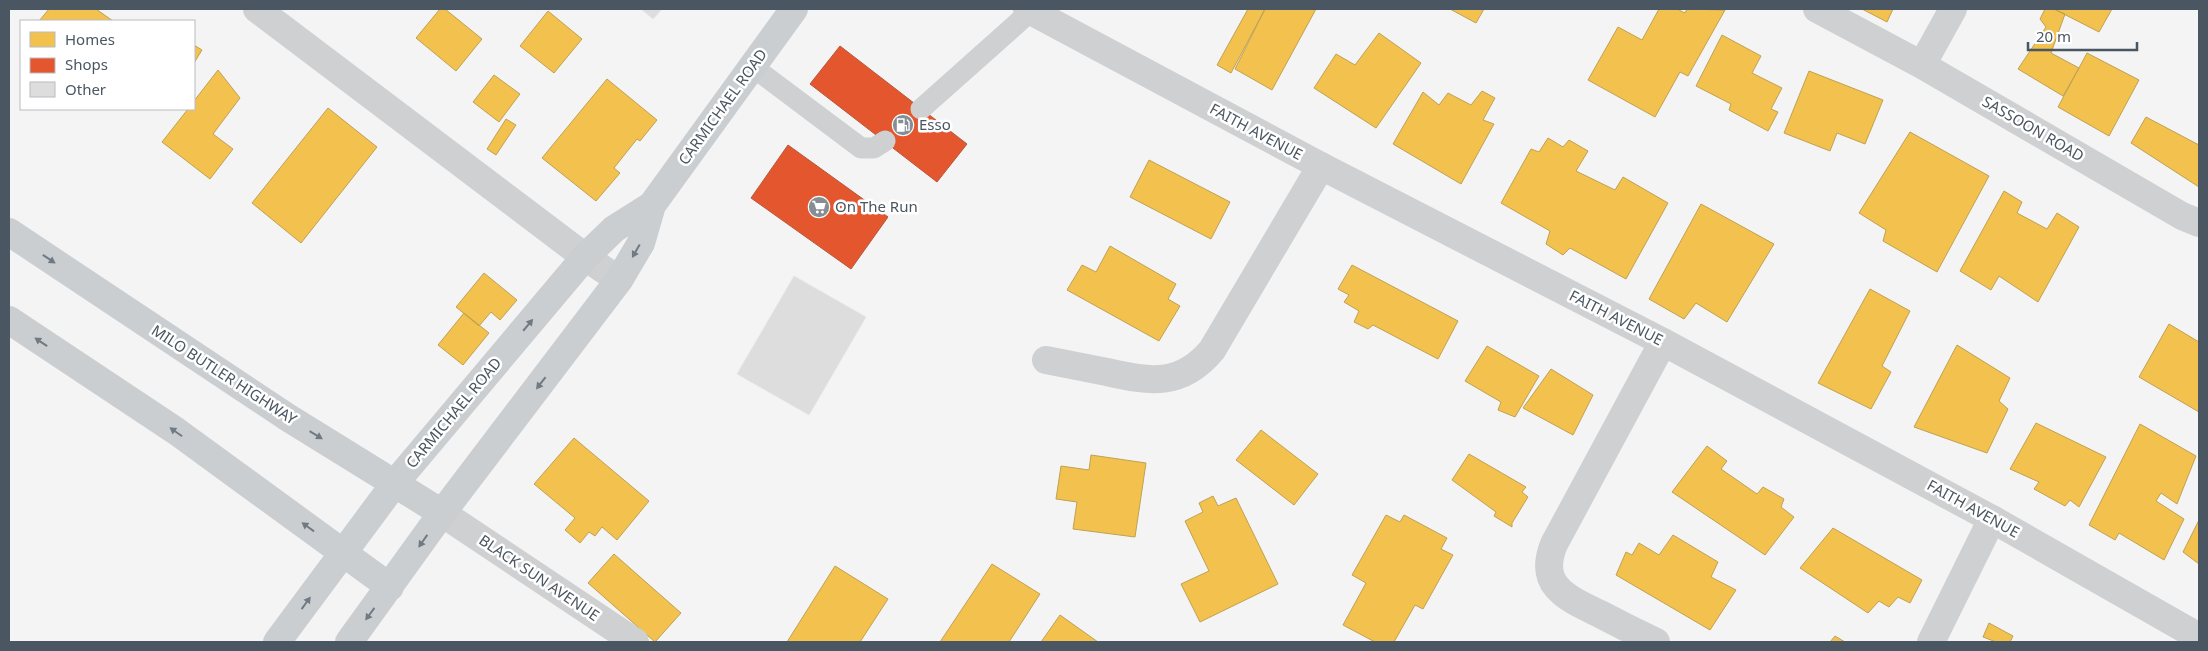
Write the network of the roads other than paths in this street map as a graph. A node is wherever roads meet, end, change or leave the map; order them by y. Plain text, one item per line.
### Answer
1 (257, 9) edge
2 (794, 9) edge
3 (1817, 9) edge
4 (1954, 9) edge
5 (1029, 10) edge
6 (1922, 65) junction
7 (753, 67) junction
8 (921, 109) dead end
9 (884, 141) dead end
10 (1321, 166) junction
11 (652, 205) junction
12 (2199, 223) edge
13 (9, 232) edge
14 (585, 257) junction
15 (619, 280) junction
16 (9, 320) edge
17 (1664, 342) junction
18 (1046, 360) dead end
19 (395, 483) junction
20 (442, 513) junction
21 (1992, 519) junction
22 (343, 553) junction
23 (390, 587) junction
24 (2199, 637) edge
25 (277, 642) edge
26 (349, 642) edge
27 (635, 642) edge
28 (1656, 642) edge
29 (1931, 642) edge

1 - 14 street
2 - 7 main road, CARMICHAEL ROAD
3 - 6 street, SASSOON ROAD
4 - 6 street
5 - 8 lane
5 - 10 street, FAITH AVENUE
6 - 12 street, SASSOON ROAD
7 - 9 lane
7 - 11 main road, CARMICHAEL ROAD
10 - 17 street, FAITH AVENUE
10 - 18 street
11 - 14 main road, CARMICHAEL ROAD
11 -> 15 main road, CARMICHAEL ROAD
13 -> 19 main road, MILO BUTLER HIGHWAY
14 - 15 street
19 -> 14 main road, CARMICHAEL ROAD
15 -> 20 main road, CARMICHAEL ROAD
22 -> 16 main road
17 - 21 street, FAITH AVENUE
17 - 28 street
19 - 20 main road, MILO BUTLER HIGHWAY
19 - 22 main road, CARMICHAEL ROAD
20 -> 23 main road, CARMICHAEL ROAD
20 - 27 street, BLACK SUN AVENUE
21 - 24 street, FAITH AVENUE
21 - 29 street
22 - 23 main road
25 -> 22 main road, CARMICHAEL ROAD
23 -> 26 main road, CARMICHAEL ROAD

